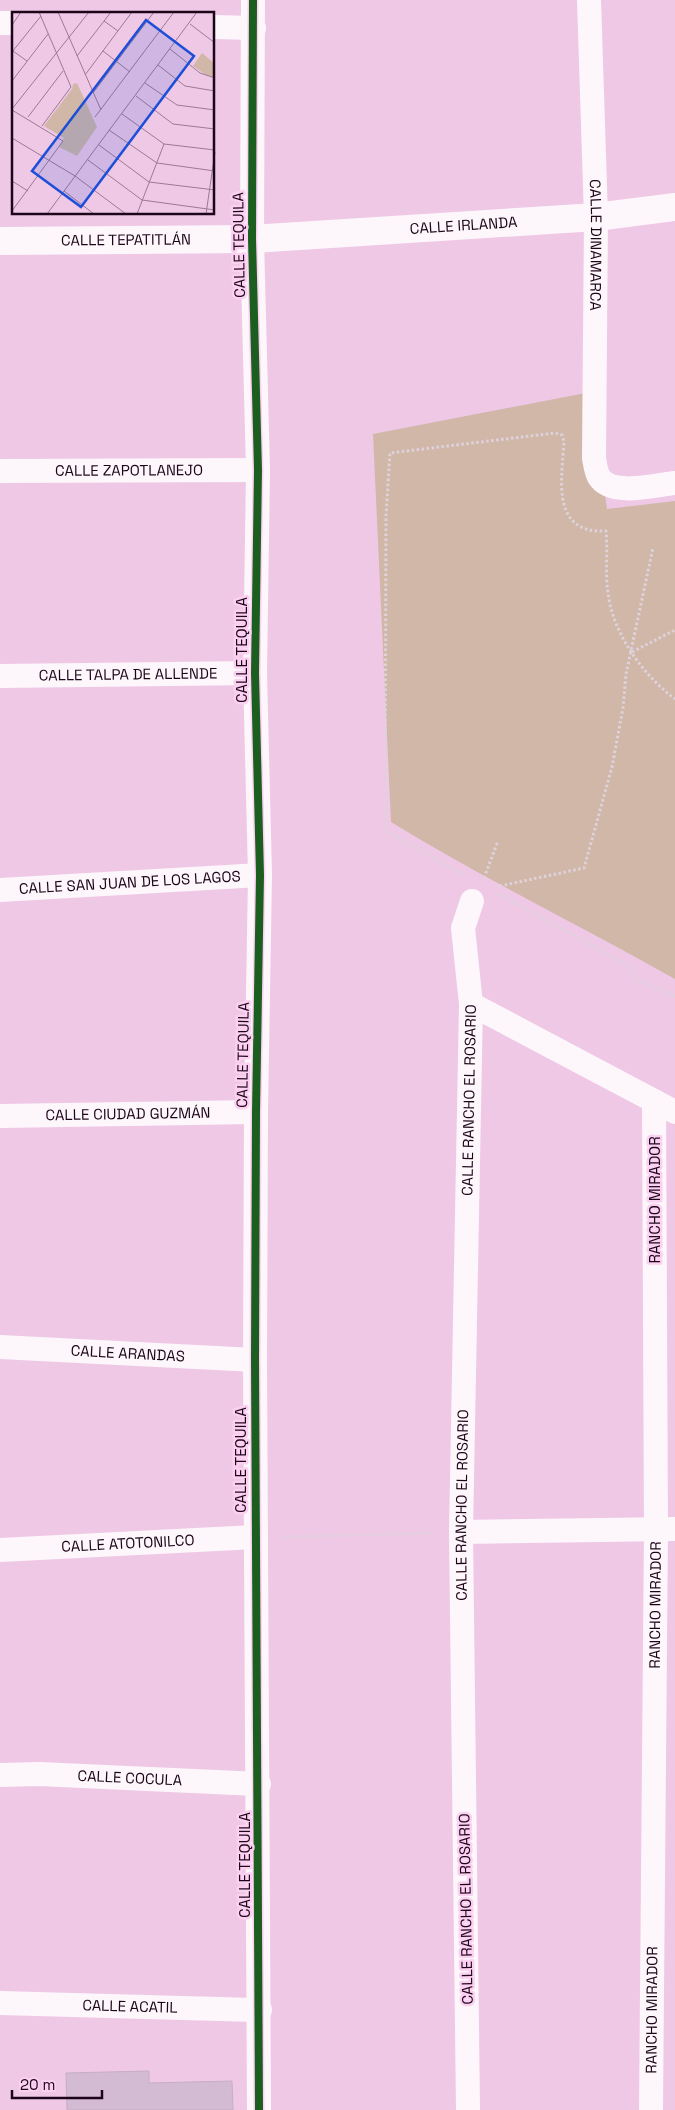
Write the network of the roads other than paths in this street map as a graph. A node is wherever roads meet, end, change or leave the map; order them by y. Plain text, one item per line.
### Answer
1 (253, 0) edge
2 (589, 0) edge
3 (215, 27) edge
4 (254, 28) junction
5 (675, 207) edge
6 (596, 217) junction
7 (252, 239) junction
8 (0, 241) edge
9 (258, 470) junction
10 (0, 471) edge
11 (675, 483) edge
12 (255, 672) junction
13 (0, 676) edge
14 (260, 875) junction
15 (476, 888) road end
16 (0, 890) edge
17 (471, 1004) junction
18 (654, 1101) junction
19 (256, 1112) junction
20 (675, 1112) edge
21 (0, 1116) edge
22 (0, 1347) edge
23 (255, 1360) junction
24 (666, 1529) edge
25 (462, 1532) junction
26 (255, 1537) junction
27 (0, 1550) edge
28 (0, 1775) edge
29 (258, 1784) junction
30 (0, 2003) edge
31 (260, 2010) junction
32 (259, 2110) edge
33 (468, 2110) edge
34 (651, 2110) edge

1 - 4 street, CALLE TEQUILA
2 - 6 street, CALLE DINAMARCA
3 - 4 street
4 - 7 street, CALLE TEQUILA
5 - 6 street, CALLE IRLANDA
6 - 7 street, CALLE IRLANDA
6 - 11 street, CALLE DINAMARCA
7 - 8 street, CALLE TEPATITLÁN
7 - 9 street, CALLE TEQUILA
9 - 10 street, CALLE ZAPOTLANEJO
9 - 12 street, CALLE TEQUILA
12 - 13 street, CALLE TALPA DE ALLENDE
12 - 14 street, CALLE TEQUILA
14 - 16 street, CALLE SAN JUAN DE LOS LAGOS
14 - 19 street, CALLE TEQUILA
15 - 17 street, CALLE RANCHO EL ROSARIO
17 - 18 street
17 - 25 street, CALLE RANCHO EL ROSARIO
18 - 20 street
18 - 24 street, RANCHO MIRADOR
19 - 21 street, CALLE CIUDAD GUZMÁN
19 - 23 street, CALLE TEQUILA
22 - 23 street, CALLE ARANDAS
23 - 26 street, CALLE TEQUILA
24 - 25 street
24 - 34 street, RANCHO MIRADOR
25 - 33 street, CALLE RANCHO EL ROSARIO
26 - 27 street, CALLE ATOTONILCO
26 - 29 street, CALLE TEQUILA
28 - 29 street, CALLE COCULA
29 - 31 street, CALLE TEQUILA
30 - 31 street, CALLE ACATIL
31 - 32 street, CALLE TEQUILA

